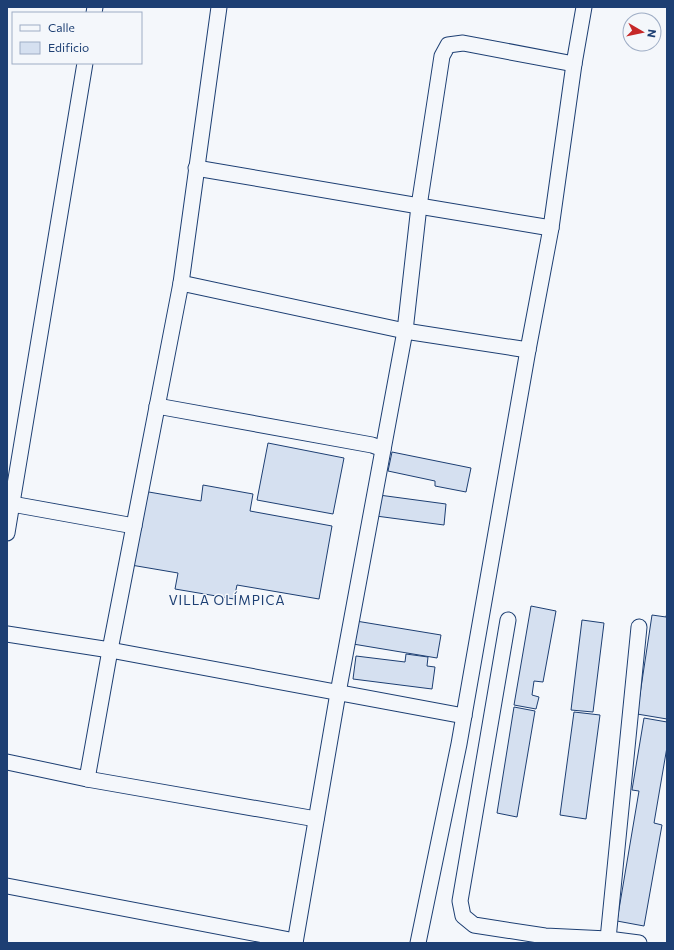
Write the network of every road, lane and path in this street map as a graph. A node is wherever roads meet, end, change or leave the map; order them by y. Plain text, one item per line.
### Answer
1 (219, 7) edge
2 (584, 7) edge
3 (85, 64) edge
4 (574, 64) junction
5 (196, 168) junction
6 (419, 206) junction
7 (551, 228) junction
8 (180, 283) junction
9 (405, 330) junction
10 (528, 350) junction
11 (157, 406) junction
12 (383, 449) junction
13 (12, 504) junction
14 (134, 526) junction
15 (7, 533) edge
16 (508, 620) dead end
17 (639, 627) dead end
18 (7, 634) edge
19 (110, 650) junction
20 (338, 693) junction
21 (464, 716) junction
22 (7, 762) edge
23 (87, 779) junction
24 (316, 819) junction
25 (7, 886) edge
26 (545, 939) edge
27 (608, 939) junction
28 (295, 942) edge
29 (418, 943) edge
30 (639, 943) edge

1 - 5 street
2 - 4 street
3 - 13 street
4 - 6 street
4 - 7 street
5 - 6 street
5 - 8 street
6 - 7 street
6 - 9 street
7 - 10 street
8 - 9 street
8 - 11 street
9 - 10 street
9 - 12 street
10 - 21 street
11 - 12 street
11 - 14 street
12 - 20 street
13 - 14 street
13 - 15 street
14 - 19 street
16 - 26 street
17 - 27 street
18 - 19 street
19 - 20 street
19 - 23 street
20 - 21 street
20 - 24 street
21 - 29 street
22 - 23 street
23 - 24 street
24 - 28 street
25 - 28 street
26 - 27 street
27 - 30 street

